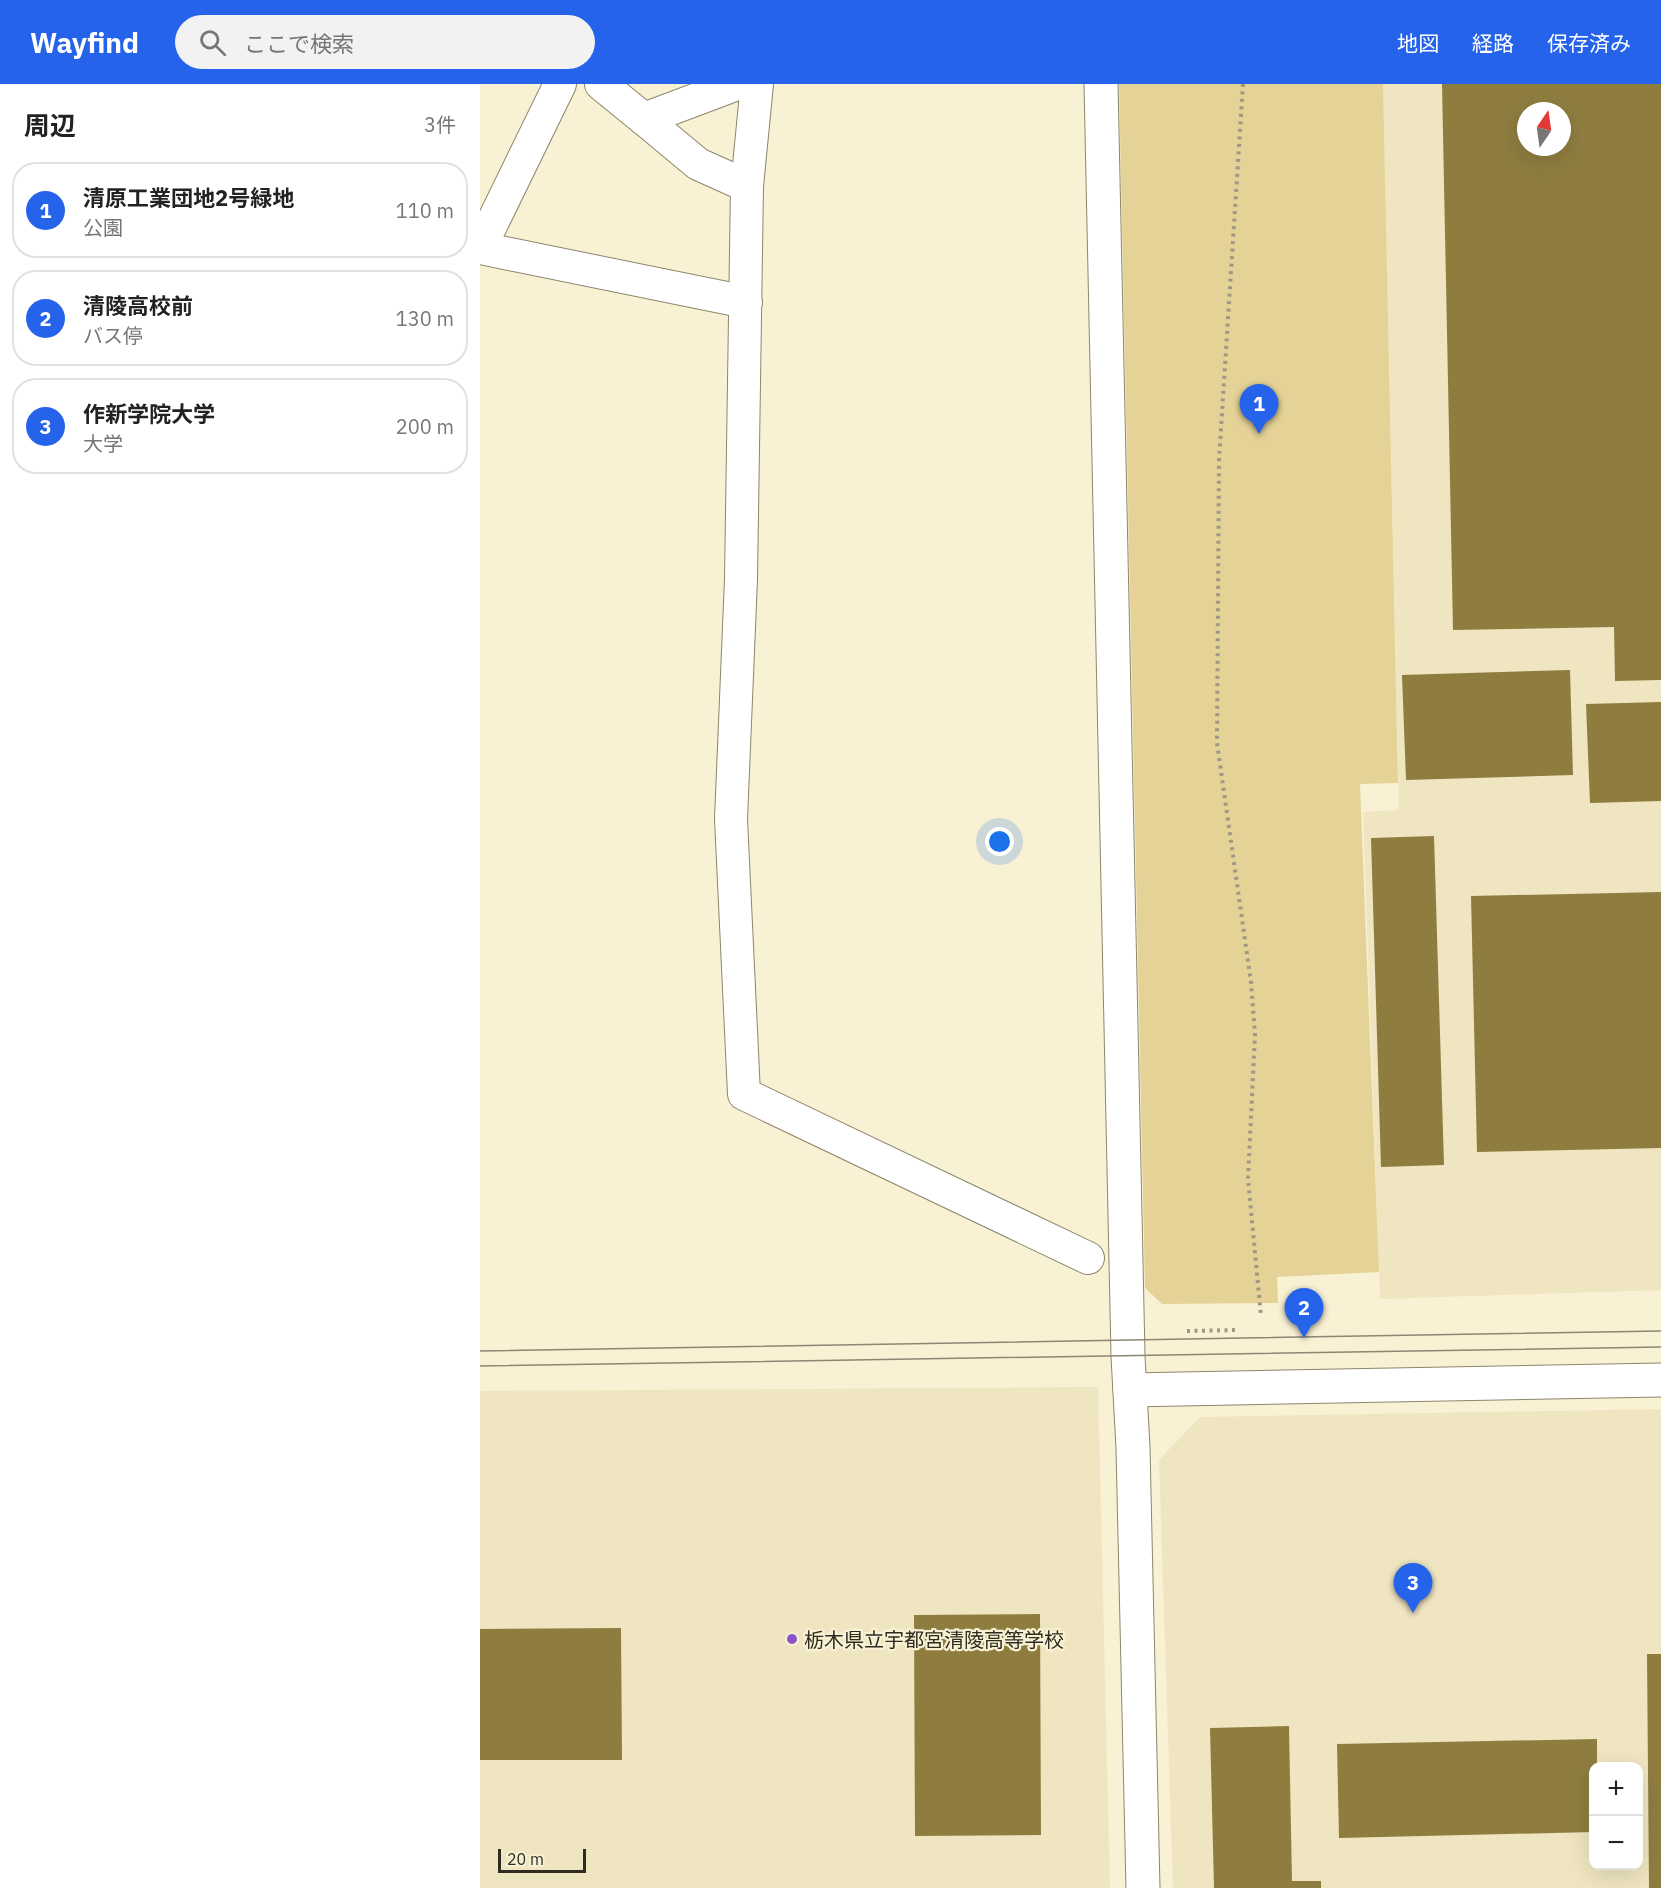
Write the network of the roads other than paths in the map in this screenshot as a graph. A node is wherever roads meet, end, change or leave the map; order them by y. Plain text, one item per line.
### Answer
1 (560, 84) edge
2 (601, 84) edge
3 (737, 84) edge
4 (757, 84) edge
5 (1101, 84) edge
6 (644, 119) junction
7 (747, 186) junction
8 (480, 248) edge
9 (746, 302) junction
10 (1088, 1258) dead end
11 (1661, 1380) edge
12 (1130, 1390) junction
13 (1143, 1888) edge

1 - 8 street
2 - 6 street
3 - 6 street
4 - 7 street
5 - 12 street
6 - 7 street
7 - 9 street
8 - 9 street
9 - 10 street
11 - 12 street
12 - 13 street

